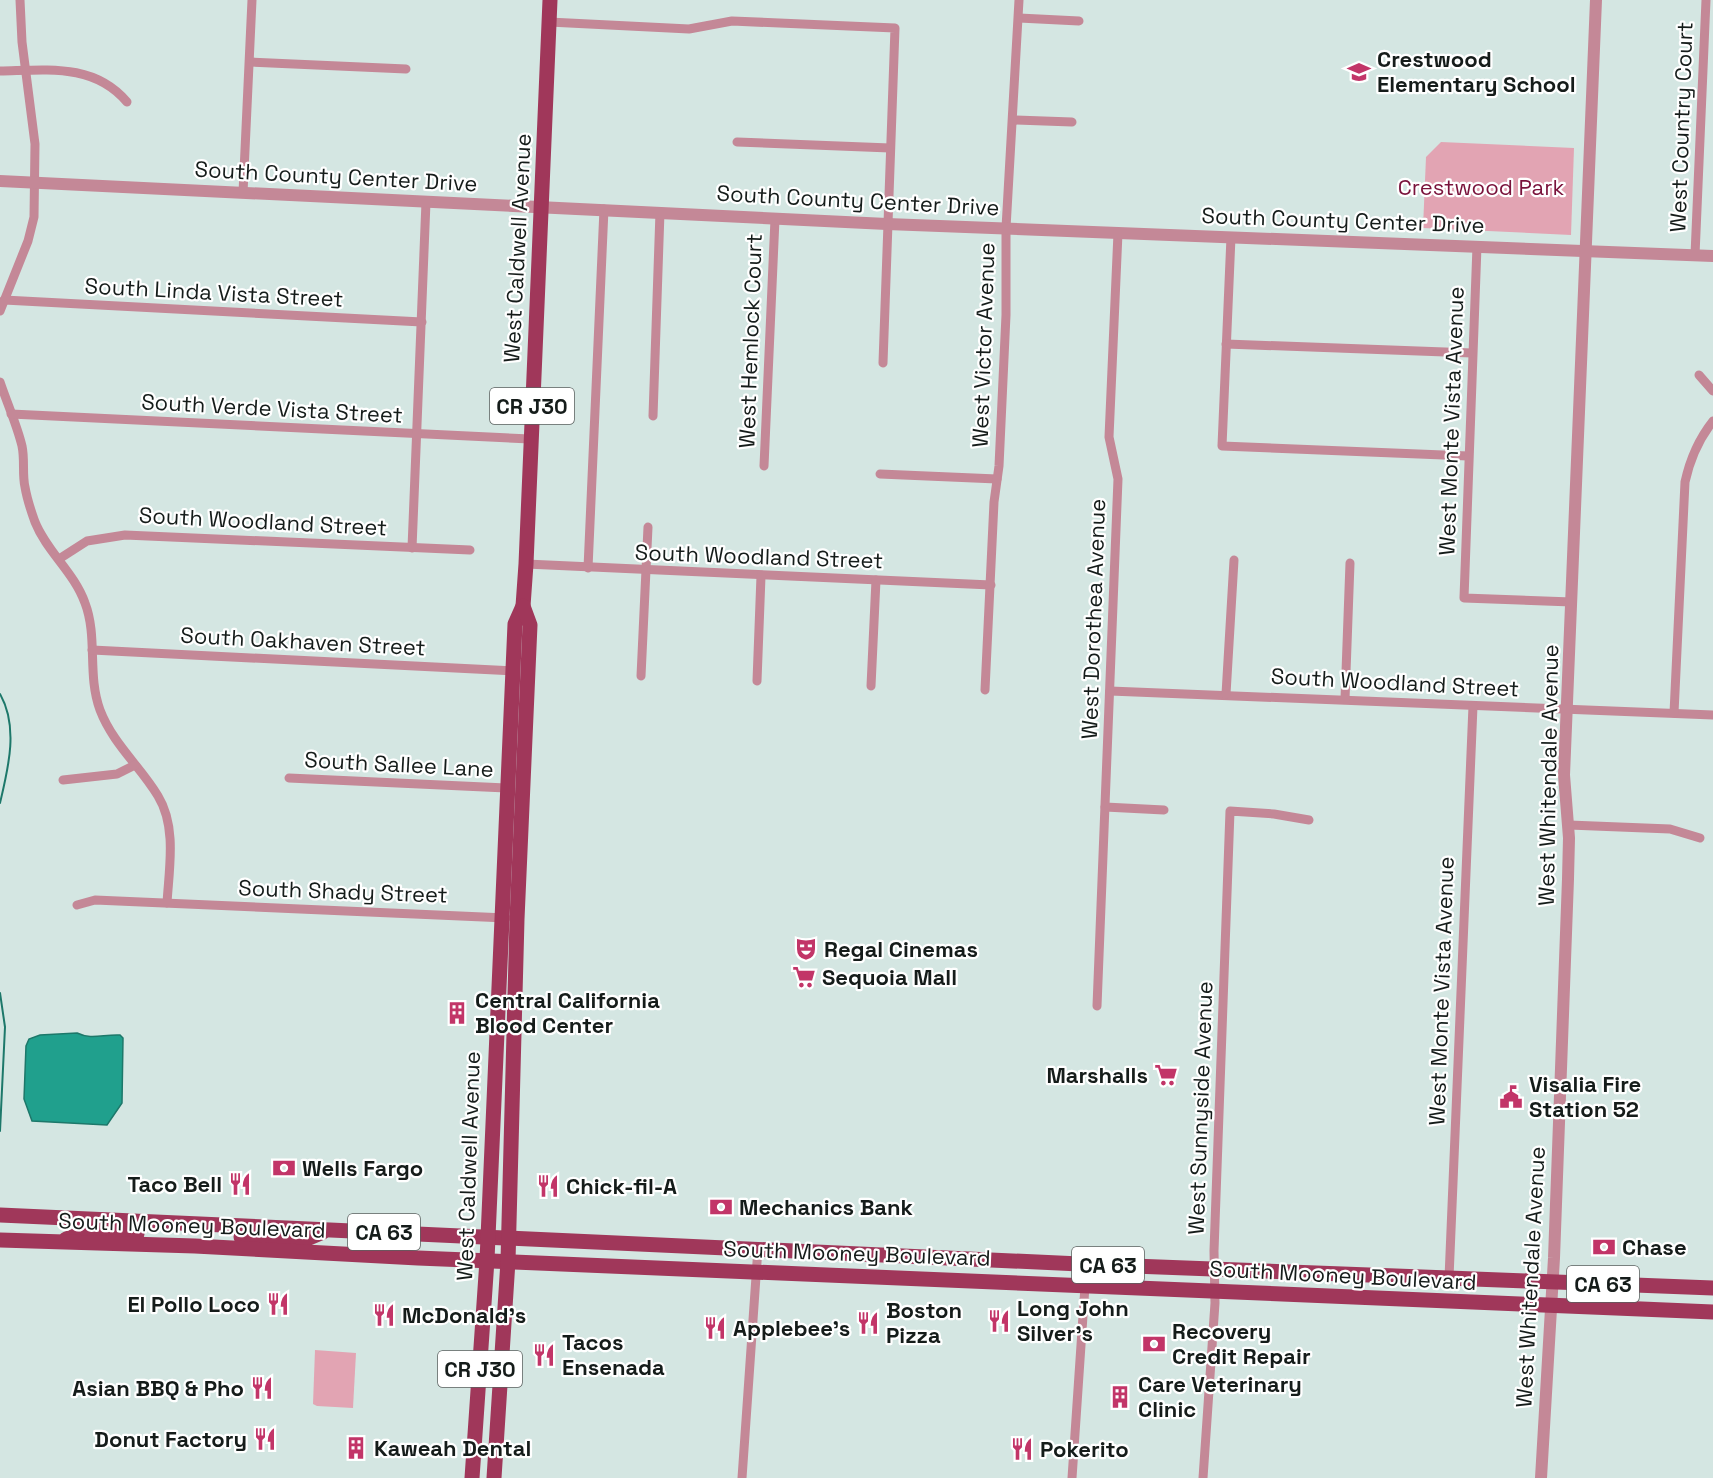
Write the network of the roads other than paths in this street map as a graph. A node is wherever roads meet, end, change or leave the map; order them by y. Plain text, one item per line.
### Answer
1 (20, 0) edge
2 (252, 0) edge
3 (550, 0) edge
4 (1019, 0) edge
5 (1596, 0) edge
6 (1706, 0) edge
7 (1018, 18) junction
8 (1079, 21) dead end
9 (549, 22) junction
10 (250, 62) junction
11 (406, 69) dead end
12 (26, 70) junction
13 (0, 71) edge
14 (127, 102) dead end
15 (1013, 120) junction
16 (1072, 122) dead end
17 (737, 141) dead end
18 (890, 148) junction
19 (0, 182) edge
20 (35, 183) junction
21 (243, 193) junction
22 (426, 202) junction
23 (541, 206) junction
24 (604, 209) junction
25 (660, 212) junction
26 (775, 219) junction
27 (887, 224) junction
28 (1006, 228) junction
29 (1119, 233) junction
30 (1231, 237) junction
31 (1477, 246) junction
32 (1586, 252) junction
33 (1695, 255) junction
34 (1713, 255) edge
35 (4, 300) junction
36 (0, 311) edge
37 (422, 322) junction
38 (1226, 344) junction
39 (1472, 353) junction
40 (883, 363) dead end
41 (1699, 375) dead end
42 (0, 382) edge
43 (1713, 391) edge
44 (11, 414) junction
45 (653, 416) dead end
46 (1713, 421) edge
47 (417, 435) junction
48 (530, 439) junction
49 (1468, 456) junction
50 (764, 466) dead end
51 (880, 474) dead end
52 (997, 479) junction
53 (648, 527) dead end
54 (412, 548) junction
55 (470, 550) dead end
56 (59, 559) junction
57 (1234, 560) dead end
58 (1350, 563) dead end
59 (526, 564) junction
60 (588, 568) junction
61 (645, 570) junction
62 (761, 576) junction
63 (876, 580) junction
64 (991, 585) junction
65 (1572, 602) junction
66 (523, 606) junction
67 (92, 650) junction
68 (513, 671) junction
69 (640, 676) dead end
70 (757, 681) dead end
71 (871, 686) dead end
72 (985, 690) dead end
73 (1110, 691) junction
74 (1226, 694) junction
75 (1345, 699) junction
76 (1473, 706) junction
77 (1568, 709) junction
78 (1674, 713) junction
79 (1713, 715) edge
80 (135, 765) junction
81 (524, 765) junction
82 (289, 778) dead end
83 (63, 780) dead end
84 (506, 788) junction
85 (1105, 807) junction
86 (1164, 810) dead end
87 (1310, 820) dead end
88 (1569, 825) junction
89 (1700, 838) dead end
90 (167, 903) junction
91 (77, 905) dead end
92 (500, 917) junction
93 (517, 918) junction
94 (1097, 1006) dead end
95 (0, 1215) edge
96 (195, 1226) junction
97 (327, 1230) junction
98 (487, 1236) junction
99 (508, 1237) junction
100 (0, 1240) edge
101 (57, 1242) junction
102 (195, 1246) junction
103 (758, 1248) junction
104 (487, 1260) junction
105 (508, 1261) junction
106 (1214, 1269) junction
107 (757, 1271) junction
108 (1449, 1278) junction
109 (1553, 1282) junction
110 (1085, 1286) junction
111 (1713, 1288) edge
112 (1215, 1290) junction
113 (1551, 1306) junction
114 (1713, 1312) edge
115 (472, 1478) edge
116 (494, 1478) edge
117 (742, 1478) edge
118 (1072, 1478) edge
119 (1203, 1478) edge
120 (1540, 1478) edge

1 - 12 street
2 - 10 street
3 - 9 main road, West Caldwell Avenue / CR J30
4 - 7 street, West Victor Avenue
5 - 32 street, West Whitendale Avenue
6 - 33 street, West Country Court
7 - 8 street
7 - 15 street, West Victor Avenue
9 - 18 street
9 - 23 main road, West Caldwell Avenue / CR J30
10 - 11 street
10 - 21 street
12 - 13 street
12 - 14 street
12 - 20 street
15 - 16 street
15 - 28 street, West Victor Avenue
17 - 18 street
18 - 27 street
19 - 20 street, South County Center Drive
20 - 21 street, South County Center Drive
20 - 35 street
21 - 22 street, South County Center Drive
22 - 23 street, South County Center Drive
22 - 37 street
23 - 24 street, South County Center Drive
23 - 48 main road, West Caldwell Avenue / CR J30
24 - 25 street, South County Center Drive
24 - 60 street
25 - 26 street, South County Center Drive
25 - 45 street
26 - 27 street, South County Center Drive
26 - 50 street, West Hemlock Court
27 - 28 street, South County Center Drive
27 - 40 street
28 - 29 street, South County Center Drive
28 - 52 street, West Victor Avenue
29 - 30 street, South County Center Drive
29 - 73 street, West Dorothea Avenue
30 - 31 street, South County Center Drive
30 - 38 street
31 - 32 street, South County Center Drive
31 - 39 street, West Monte Vista Avenue
32 - 33 street, South County Center Drive
32 - 65 street, West Whitendale Avenue
33 - 34 street, South County Center Drive
35 - 36 street
35 - 37 street, South Linda Vista Street
37 - 47 street
38 - 39 street
38 - 49 street
39 - 49 street, West Monte Vista Avenue
41 - 43 street
42 - 44 street
44 - 47 street, South Verde Vista Street
44 - 56 street
46 - 78 street
47 - 48 street, South Verde Vista Street
47 - 54 street
48 - 59 main road, West Caldwell Avenue / CR J30
49 - 65 street, West Monte Vista Avenue
51 - 52 street
52 - 64 street, West Victor Avenue
53 - 61 street
54 - 55 street, South Woodland Street
54 - 56 street, South Woodland Street
56 - 67 street
57 - 74 street
58 - 75 street
59 - 60 street, South Woodland Street
59 - 66 main road, West Caldwell Avenue / CR J30
60 - 61 street, South Woodland Street
61 - 62 street, South Woodland Street
61 - 69 street
62 - 63 street, South Woodland Street
62 - 70 street
63 - 64 street, South Woodland Street
63 - 71 street
64 - 72 street, West Victor Avenue
65 - 77 street, West Whitendale Avenue
66 - 68 main road, West Caldwell Avenue / CR J30
66 - 81 main road, West Caldwell Avenue / CR J30
67 - 68 street, South Oakhaven Street
67 - 80 street
68 - 81 main road
68 - 84 main road, West Caldwell Avenue / CR J30
73 - 74 street, South Woodland Street
73 - 85 street, West Dorothea Avenue
74 - 75 street, South Woodland Street
75 - 76 street, South Woodland Street
76 - 77 street, South Woodland Street
76 - 108 street, West Monte Vista Avenue
77 - 78 street, South Woodland Street
77 - 88 street, West Whitendale Avenue
78 - 79 street, South Woodland Street
80 - 83 street
80 - 90 street
81 - 93 main road, West Caldwell Avenue / CR J30
82 - 84 street, South Sallee Lane
84 - 92 main road, West Caldwell Avenue / CR J30
85 - 86 street
85 - 94 street, West Dorothea Avenue
87 - 106 street, West Sunnyside Avenue
88 - 89 street
88 - 109 street, West Whitendale Avenue
90 - 91 street, South Shady Street
90 - 92 street, South Shady Street
92 - 93 street, South Shady Street
92 - 98 main road, West Caldwell Avenue / CR J30
93 - 99 main road, West Caldwell Avenue / CR J30
95 - 96 main road, South Mooney Boulevard / CA 63
96 - 97 main road, South Mooney Boulevard / CA 63
96 - 101 main road
97 - 98 main road, South Mooney Boulevard / CA 63
97 - 102 main road
98 - 99 main road, South Mooney Boulevard / CA 63
98 - 104 main road, West Caldwell Avenue / CR J30
99 - 103 main road, South Mooney Boulevard / CA 63
99 - 105 main road, West Caldwell Avenue / CR J30
100 - 101 main road, South Mooney Boulevard / CA 63
101 - 102 main road, South Mooney Boulevard / CA 63
102 - 104 main road, South Mooney Boulevard / CA 63
103 - 106 main road, South Mooney Boulevard / CA 63
103 - 107 street
104 - 105 main road, South Mooney Boulevard / CA 63
104 - 115 main road, West Caldwell Avenue / CR J30
105 - 107 main road, South Mooney Boulevard / CA 63
105 - 116 main road, West Caldwell Avenue / CR J30
106 - 108 main road, South Mooney Boulevard / CA 63
106 - 112 street, West Sunnyside Avenue
107 - 110 main road, South Mooney Boulevard / CA 63
107 - 117 street
108 - 109 main road, South Mooney Boulevard / CA 63
109 - 111 main road, South Mooney Boulevard / CA 63
109 - 113 street, West Whitendale Avenue
110 - 112 main road, South Mooney Boulevard / CA 63
110 - 118 street
112 - 113 main road, South Mooney Boulevard / CA 63
112 - 119 street, West Sunnyside Avenue
113 - 114 main road, South Mooney Boulevard / CA 63
113 - 120 street, West Whitendale Avenue

